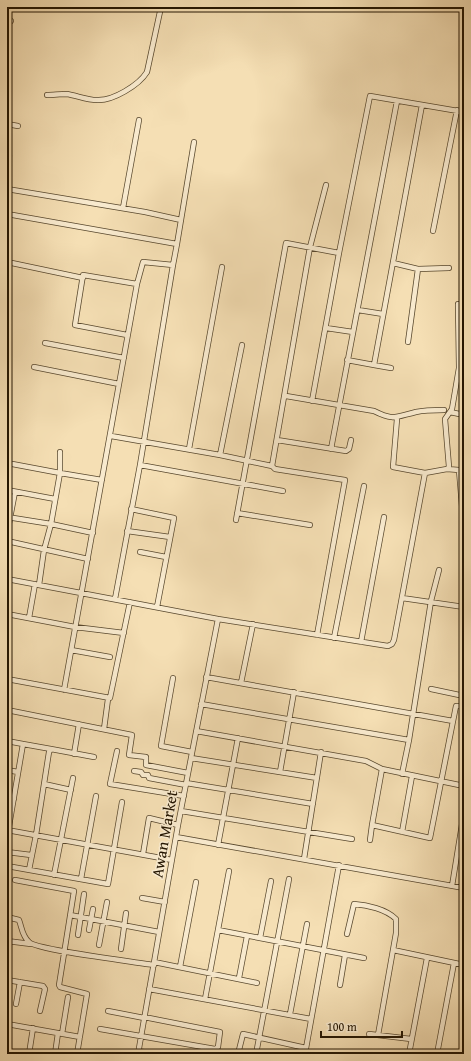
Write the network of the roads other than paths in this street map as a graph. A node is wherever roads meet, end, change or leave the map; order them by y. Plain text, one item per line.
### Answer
1 (161, 7) edge
2 (47, 95) dead end
3 (397, 101) junction
4 (422, 105) junction
5 (457, 110) junction
6 (464, 112) edge
7 (140, 120) dead end
8 (7, 124) edge
9 (18, 126) dead end
10 (194, 142) dead end
11 (326, 185) dead end
12 (7, 189) edge
13 (122, 208) junction
14 (7, 214) edge
15 (181, 220) junction
16 (433, 231) dead end
17 (177, 244) junction
18 (310, 247) junction
19 (7, 250) edge
20 (339, 253) junction
21 (7, 255) edge
22 (7, 262) edge
23 (393, 264) junction
24 (173, 266) junction
25 (222, 267) dead end
26 (449, 268) dead end
27 (418, 269) junction
28 (83, 278) junction
29 (137, 284) junction
30 (458, 304) dead end
31 (358, 310) junction
32 (383, 314) junction
33 (326, 328) junction
34 (353, 332) junction
35 (127, 335) junction
36 (408, 342) dead end
37 (45, 343) dead end
38 (242, 345) dead end
39 (124, 358) junction
40 (347, 360) junction
41 (374, 365) junction
42 (34, 367) dead end
43 (462, 367) edge
44 (390, 368) dead end
45 (119, 384) junction
46 (286, 396) junction
47 (312, 401) junction
48 (338, 405) junction
49 (444, 410) dead end
50 (450, 412) junction
51 (464, 415) edge
52 (397, 418) junction
53 (111, 436) junction
54 (277, 440) junction
55 (351, 440) dead end
56 (144, 442) junction
57 (189, 449) junction
58 (330, 449) junction
59 (60, 452) dead end
60 (220, 455) junction
61 (247, 460) junction
62 (7, 462) edge
63 (140, 464) junction
64 (272, 466) junction
65 (447, 469) junction
66 (462, 470) edge
67 (60, 473) junction
68 (425, 473) junction
69 (102, 480) junction
70 (242, 483) junction
71 (364, 486) dead end
72 (7, 490) edge
73 (283, 491) dead end
74 (15, 492) junction
75 (55, 499) junction
76 (131, 509) junction
77 (237, 513) junction
78 (9, 517) edge
79 (384, 517) dead end
80 (236, 520) dead end
81 (51, 524) junction
82 (310, 525) dead end
83 (464, 530) edge
84 (127, 531) junction
85 (93, 533) junction
86 (7, 534) edge
87 (170, 537) junction
88 (7, 541) edge
89 (44, 550) junction
90 (140, 552) dead end
91 (166, 557) junction
92 (88, 559) junction
93 (439, 570) dead end
94 (7, 579) edge
95 (37, 584) junction
96 (82, 593) junction
97 (402, 598) junction
98 (115, 599) junction
99 (431, 601) junction
100 (130, 602) junction
101 (157, 607) junction
102 (464, 607) edge
103 (7, 614) edge
104 (29, 618) junction
105 (218, 619) junction
106 (253, 624) junction
107 (75, 627) junction
108 (124, 633) junction
109 (317, 635) junction
110 (334, 638) junction
111 (361, 642) junction
112 (71, 650) junction
113 (110, 657) dead end
114 (206, 677) junction
115 (173, 678) dead end
116 (7, 679) edge
117 (241, 683) junction
118 (431, 689) dead end
119 (64, 690) junction
120 (294, 692) junction
121 (464, 696) edge
122 (108, 699) junction
123 (201, 704) junction
124 (464, 706) edge
125 (7, 710) edge
126 (413, 714) junction
127 (290, 719) junction
128 (453, 721) junction
129 (79, 724) junction
130 (9, 729) dead end
131 (104, 729) junction
132 (196, 731) junction
133 (7, 737) edge
134 (238, 738) junction
135 (409, 740) junction
136 (7, 741) edge
137 (23, 744) junction
138 (284, 746) junction
139 (51, 749) junction
140 (117, 751) dead end
141 (192, 752) junction
142 (321, 752) junction
143 (74, 754) junction
144 (94, 757) dead end
145 (191, 758) junction
146 (233, 765) junction
147 (382, 769) junction
148 (7, 770) edge
149 (134, 771) dead end
150 (18, 772) junction
151 (280, 772) junction
152 (188, 773) junction
153 (402, 774) junction
154 (412, 776) junction
155 (73, 778) dead end
156 (317, 778) junction
157 (442, 782) junction
158 (44, 784) junction
159 (186, 784) junction
160 (464, 786) edge
161 (71, 790) junction
162 (228, 791) junction
163 (96, 796) dead end
164 (184, 796) junction
165 (7, 798) edge
166 (14, 799) junction
167 (122, 802) dead end
168 (313, 804) junction
169 (181, 811) junction
170 (464, 812) edge
171 (223, 818) junction
172 (178, 825) junction
173 (372, 825) junction
174 (8, 830) edge
175 (308, 830) junction
176 (402, 832) junction
177 (36, 835) junction
178 (176, 837) junction
179 (7, 838) edge
180 (352, 838) dead end
181 (60, 840) junction
182 (370, 840) dead end
183 (88, 845) junction
184 (218, 845) junction
185 (115, 849) junction
186 (7, 852) edge
187 (143, 854) junction
188 (31, 855) junction
189 (304, 859) junction
190 (172, 860) junction
191 (340, 865) junction
192 (7, 866) edge
193 (29, 870) junction
194 (229, 871) dead end
195 (54, 875) junction
196 (289, 879) dead end
197 (15, 880) dead end
198 (81, 880) junction
199 (271, 881) dead end
200 (196, 882) dead end
201 (452, 886) junction
202 (464, 888) edge
203 (84, 894) dead end
204 (142, 898) dead end
205 (107, 902) dead end
206 (165, 902) junction
207 (93, 909) dead end
208 (126, 913) dead end
209 (70, 915) junction
210 (7, 917) edge
211 (81, 918) junction
212 (92, 920) junction
213 (103, 922) junction
214 (307, 924) dead end
215 (125, 927) junction
216 (89, 930) dead end
217 (218, 930) junction
218 (159, 932) junction
219 (78, 934) dead end
220 (347, 934) dead end
221 (247, 936) junction
222 (260, 938) junction
223 (7, 941) edge
224 (277, 942) junction
225 (32, 944) junction
226 (99, 945) dead end
227 (302, 946) junction
228 (121, 949) dead end
229 (324, 950) junction
230 (393, 950) junction
231 (65, 952) junction
232 (345, 955) junction
233 (364, 958) dead end
234 (428, 958) junction
235 (454, 963) junction
236 (154, 964) junction
237 (464, 965) edge
238 (180, 967) junction
239 (210, 974) junction
240 (238, 978) junction
241 (7, 980) edge
242 (20, 982) junction
243 (257, 983) dead end
244 (340, 985) dead end
245 (149, 989) junction
246 (68, 997) dead end
247 (205, 999) junction
248 (16, 1004) dead end
249 (264, 1010) junction
250 (40, 1011) dead end
251 (108, 1011) dead end
252 (290, 1014) junction
253 (144, 1018) junction
254 (311, 1018) junction
255 (8, 1024) edge
256 (33, 1028) junction
257 (100, 1029) dead end
258 (7, 1030) edge
259 (60, 1033) junction
260 (369, 1034) dead end
261 (378, 1035) junction
262 (141, 1036) junction
263 (80, 1037) junction
264 (259, 1037) junction
265 (411, 1039) junction
266 (306, 1048) junction
267 (138, 1052) edge
268 (29, 1054) edge
269 (55, 1054) edge
270 (77, 1054) edge
271 (155, 1054) edge
272 (238, 1054) edge
273 (256, 1054) edge
274 (304, 1054) edge
275 (409, 1054) edge
276 (437, 1054) edge

1 - 2 street
3 - 4 street
3 - 20 street
3 - 31 street
4 - 5 street
4 - 23 street
5 - 6 street
5 - 16 street
7 - 13 street
8 - 9 street
10 - 15 street
11 - 18 street
12 - 13 street
13 - 15 street
14 - 17 street
15 - 17 street
17 - 24 street
18 - 20 street
18 - 46 street
18 - 61 street
19 - 21 street
20 - 33 street
22 - 28 street
23 - 27 street
23 - 32 street
24 - 29 street
24 - 56 street
25 - 57 street
26 - 27 street
27 - 36 street
28 - 29 street
28 - 35 street
29 - 35 street
30 - 43 street
31 - 32 street
31 - 34 street
32 - 41 street
33 - 34 street
33 - 47 street
34 - 40 street
35 - 39 street
37 - 39 street
38 - 60 street
39 - 45 street
40 - 41 street
40 - 48 street
41 - 44 street
42 - 45 street
43 - 50 street
45 - 53 street
46 - 47 street
46 - 54 street
47 - 48 street
48 - 52 street
48 - 58 street
49 - 52 street
50 - 51 street
50 - 65 street
52 - 68 street
53 - 56 street
53 - 69 street
54 - 58 street
54 - 64 street
55 - 58 street
56 - 57 street
56 - 63 street
57 - 60 street
59 - 67 street
60 - 61 street
61 - 64 street
61 - 70 street
62 - 67 street
63 - 70 street
63 - 76 street
64 - 109 street
65 - 66 street
65 - 68 street
66 - 83 street
67 - 69 street
67 - 75 street
68 - 97 street
69 - 85 street
70 - 73 street
70 - 77 street
71 - 110 street
72 - 74 street
74 - 75 street
74 - 78 street
75 - 81 street
76 - 84 street
76 - 87 street
77 - 80 street
77 - 82 street
78 - 81 street
78 - 86 street
79 - 111 street
81 - 85 street
81 - 89 street
84 - 87 street
84 - 98 street
85 - 92 street
87 - 91 street
88 - 89 street
89 - 92 street
89 - 95 street
90 - 91 street
91 - 101 street
92 - 96 street
93 - 99 street
94 - 95 street
95 - 96 street
95 - 104 street
96 - 98 street
96 - 107 street
97 - 99 street
97 - 111 street
98 - 100 street
99 - 102 street
99 - 126 street
100 - 101 street
100 - 108 street
101 - 105 street
103 - 104 street
104 - 107 street
105 - 106 street
105 - 114 street, Awan Market
106 - 109 street
106 - 117 street
107 - 108 street
107 - 112 street
108 - 122 street
109 - 110 street
110 - 111 street
112 - 113 street
112 - 119 street
114 - 117 street
114 - 123 street, Awan Market
115 - 141 street
116 - 119 street
117 - 120 street
118 - 121 street
119 - 122 street
120 - 126 street
120 - 127 street
122 - 131 street
123 - 127 street
123 - 132 street, Awan Market
124 - 128 street
125 - 129 street
126 - 128 street
126 - 135 street
127 - 135 street
127 - 138 street
128 - 157 street
129 - 131 street
129 - 143 street
130 - 133 street
131 - 152 street
132 - 134 street
132 - 141 street, Awan Market
134 - 138 street
134 - 146 street
135 - 153 street
136 - 137 street
137 - 139 street
137 - 150 street
138 - 142 street
138 - 151 street
139 - 143 street
139 - 158 street
140 - 164 street
141 - 145 street, Awan Market
142 - 147 street
142 - 156 street
143 - 144 street
145 - 146 street
145 - 152 street, Awan Market
146 - 151 street
146 - 162 street
147 - 153 street
147 - 173 street
148 - 150 street
149 - 159 street
150 - 166 street
151 - 156 street
152 - 159 street, Awan Market
153 - 154 street
154 - 157 street
154 - 176 street
155 - 161 street
156 - 168 street
157 - 160 street
157 - 176 street
158 - 161 street
158 - 177 street
159 - 162 street
159 - 164 street, Awan Market
161 - 181 street
162 - 168 street
162 - 171 street
163 - 183 street
164 - 169 street, Awan Market
165 - 166 street
166 - 174 street
167 - 185 street
168 - 175 street
169 - 171 street
169 - 172 street, Awan Market
170 - 201 street
171 - 175 street
171 - 184 street
172 - 178 street, Awan Market
172 - 187 street
173 - 176 street
173 - 182 street
174 - 177 street
174 - 179 street
175 - 180 street
175 - 189 street
177 - 181 street
177 - 188 street
178 - 184 street
178 - 190 street, Awan Market
181 - 183 street
181 - 195 street
183 - 185 street
183 - 198 street
184 - 189 street
185 - 187 street
185 - 198 street
186 - 188 street
187 - 190 street
188 - 193 street
189 - 191 street
190 - 206 street, Awan Market
191 - 201 street
191 - 229 street
192 - 193 street
193 - 195 street
194 - 217 street
195 - 198 street
196 - 224 street
197 - 209 street
199 - 222 street
200 - 238 street
201 - 202 street
203 - 211 street
204 - 206 street
205 - 213 street
206 - 218 street, Awan Market
207 - 212 street
208 - 215 street
209 - 211 street
209 - 231 street
210 - 225 street
211 - 212 street
211 - 219 street
212 - 213 street
212 - 216 street
213 - 215 street
213 - 226 street
214 - 227 street
215 - 218 street
215 - 228 street
217 - 221 street
217 - 239 street
218 - 236 street, Awan Market
220 - 230 street
221 - 222 street
221 - 240 street
222 - 224 street
223 - 225 street
224 - 227 street
224 - 249 street
225 - 231 street
227 - 229 street
227 - 252 street
229 - 232 street
229 - 254 street
230 - 234 street
230 - 261 street
231 - 236 street
231 - 263 street
232 - 233 street
232 - 244 street
234 - 235 street
234 - 265 street
235 - 237 street
235 - 276 street
236 - 238 street
236 - 245 street, Awan Market
238 - 239 street
239 - 240 street
239 - 247 street
240 - 243 street
241 - 242 street
242 - 248 street
242 - 250 street
245 - 247 street
245 - 253 street, Awan Market
246 - 259 street
247 - 249 street
249 - 252 street
249 - 264 street
251 - 253 street
252 - 254 street
253 - 262 street, Awan Market
253 - 262 street
254 - 266 street
255 - 256 street
255 - 258 street
256 - 259 street
256 - 268 street
257 - 262 street
259 - 263 street
259 - 269 street
260 - 261 street
261 - 265 street
262 - 267 street, Awan Market
263 - 270 street
264 - 266 street
264 - 272 street
264 - 273 street
265 - 275 street
266 - 274 street
267 - 271 street

